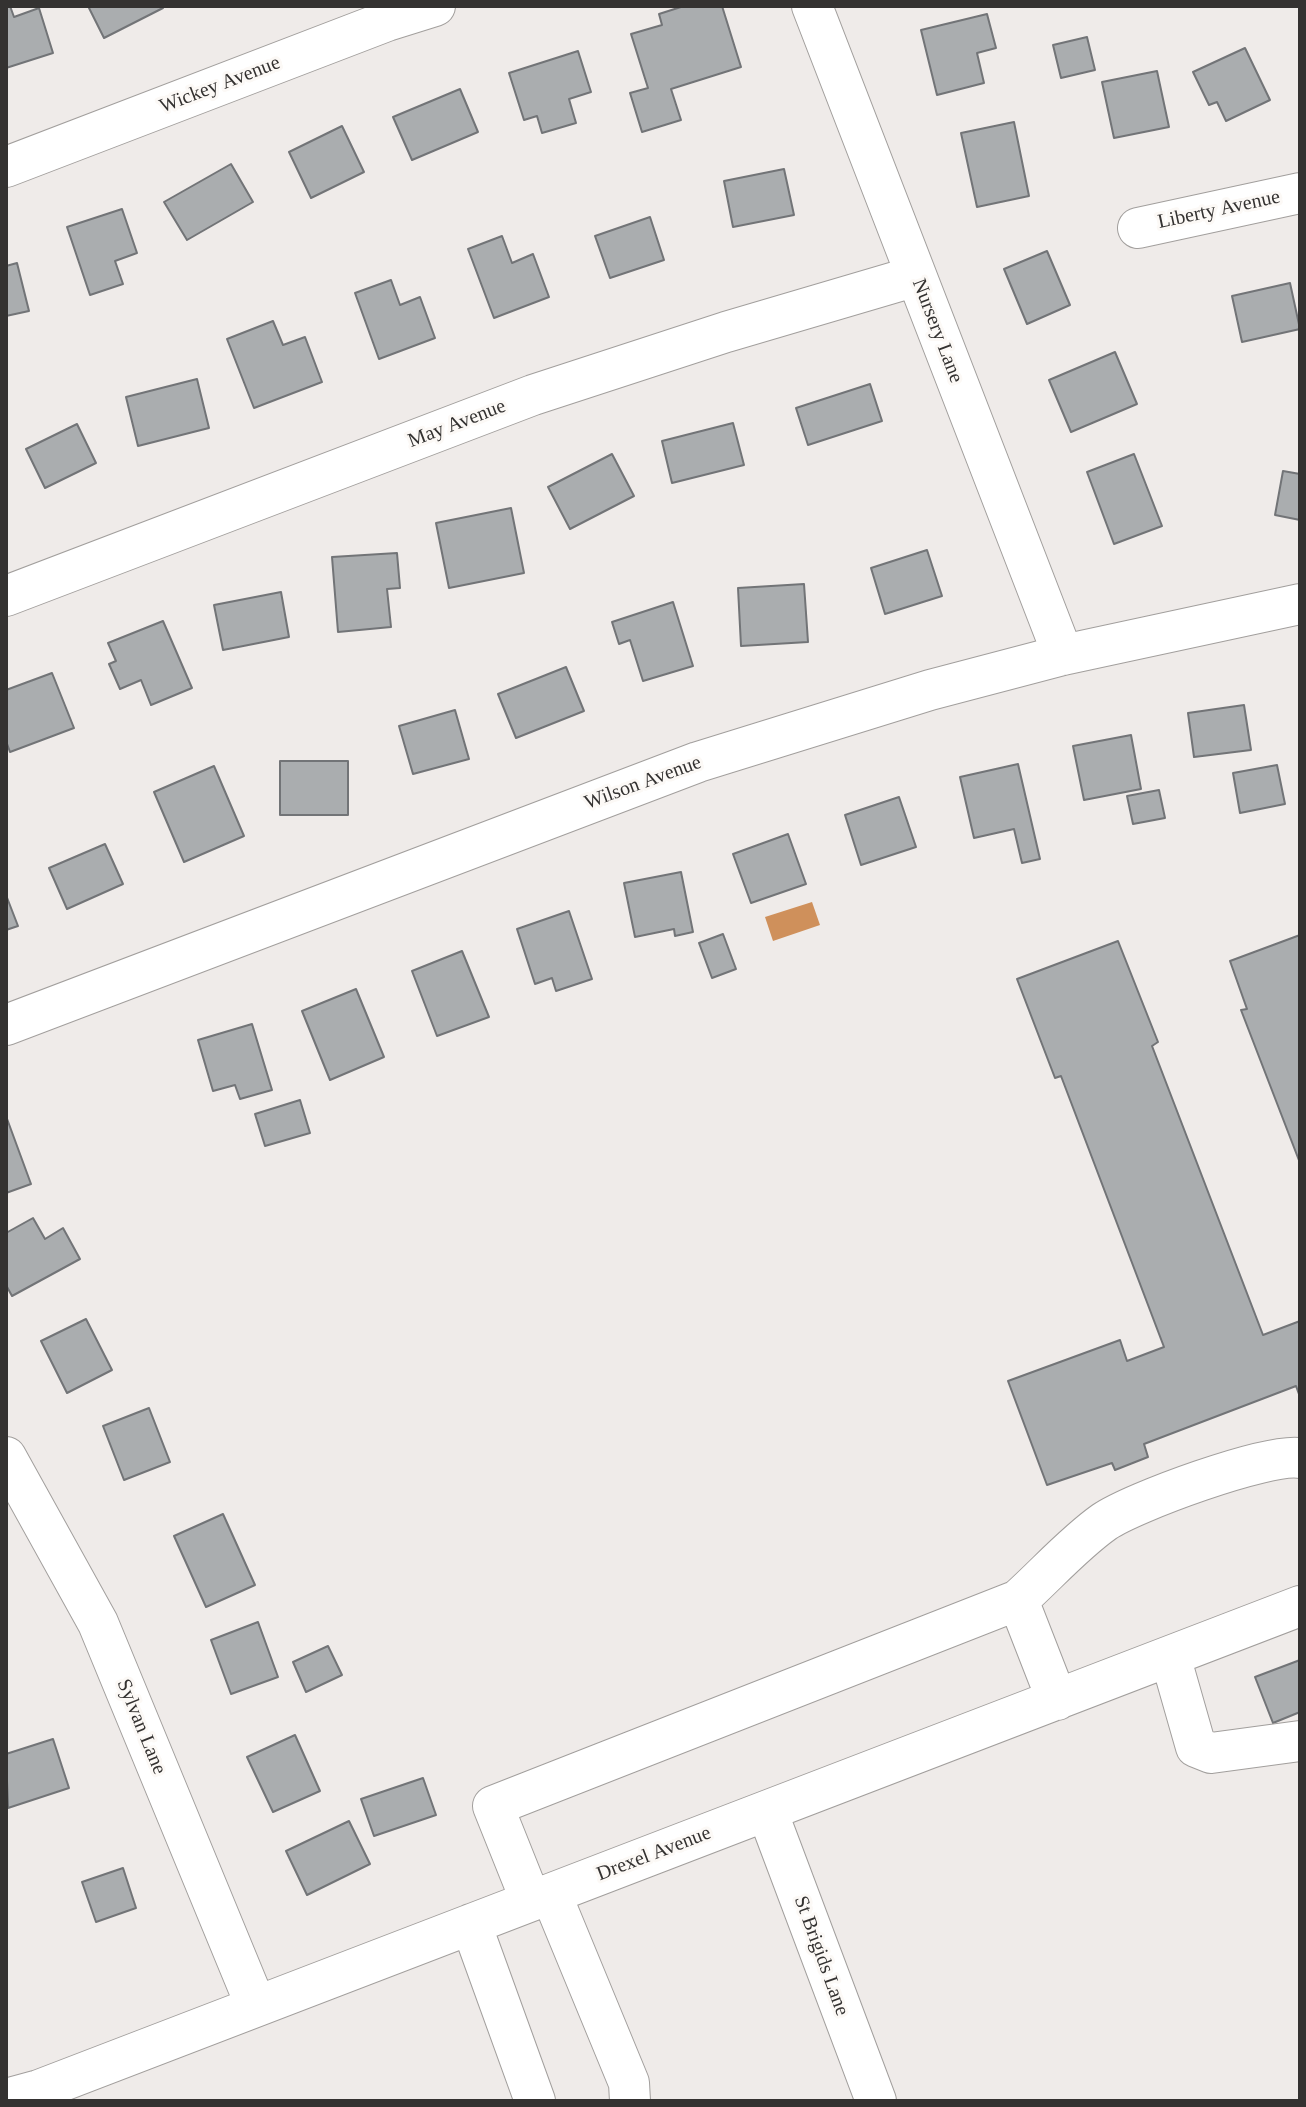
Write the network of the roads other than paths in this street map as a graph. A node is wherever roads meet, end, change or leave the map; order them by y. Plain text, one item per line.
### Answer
1 (435, 6) edge
2 (812, 6) edge
3 (6, 167) edge
4 (1300, 193) edge
5 (1138, 228) dead end
6 (916, 276) junction
7 (6, 596) edge
8 (1300, 604) edge
9 (1063, 655) junction
10 (6, 1025) edge
11 (6, 1457) edge
12 (1300, 1458) edge
13 (1018, 1600) junction
14 (1300, 1606) edge
15 (1170, 1656) junction
16 (1057, 1700) junction
17 (1300, 1741) edge
18 (767, 1811) junction
19 (541, 1897) junction
20 (471, 1924) junction
21 (256, 2006) junction
22 (91, 2087) edge
23 (6, 2099) edge
24 (535, 2101) edge
25 (630, 2101) edge
26 (876, 2101) edge

1 - 3 street, Wickey Avenue
2 - 6 street, Nursery Lane
4 - 5 street, Liberty Avenue
6 - 7 street, May Avenue
6 - 9 street, Nursery Lane
8 - 9 street, Wilson Avenue
9 - 10 street, Wilson Avenue
11 - 21 street, Sylvan Lane
12 - 13 street
13 - 16 street
13 - 19 street
14 - 15 street, Drexel Avenue
15 - 16 street, Drexel Avenue
15 - 17 street
16 - 18 street, Drexel Avenue
18 - 19 street, Drexel Avenue
18 - 26 street, St Brigids Lane
19 - 20 street, Drexel Avenue
19 - 25 street
20 - 21 street, Drexel Avenue
20 - 24 street
21 - 22 street, Drexel Avenue
22 - 23 street, Drexel Avenue

